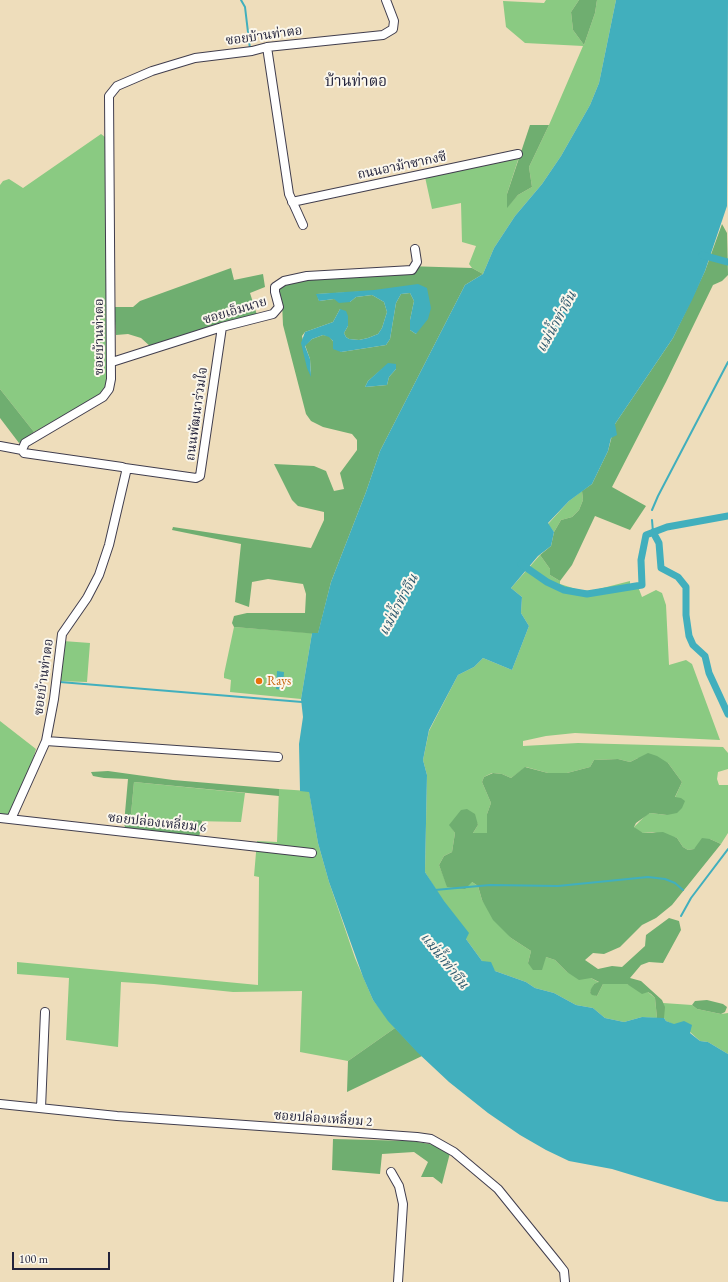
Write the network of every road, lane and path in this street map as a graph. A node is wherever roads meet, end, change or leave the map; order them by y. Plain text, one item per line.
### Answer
1 (386, 0) edge
2 (267, 47) junction
3 (518, 154) dead end
4 (292, 202) junction
5 (302, 226) dead end
6 (415, 249) dead end
7 (222, 327) junction
8 (112, 362) junction
9 (0, 446) edge
10 (22, 450) junction
11 (125, 468) junction
12 (46, 741) junction
13 (278, 757) dead end
14 (0, 818) edge
15 (11, 819) junction
16 (312, 853) dead end
17 (45, 1012) dead end
18 (0, 1104) edge
19 (40, 1108) junction
20 (390, 1172) dead end
21 (398, 1282) edge
22 (565, 1282) edge

1 - 2 street, ซอยบ้านท่าตอ
2 - 4 street
2 - 8 street, ซอยบ้านท่าตอ
3 - 4 street, ถนนอาม้าซากงซี
4 - 5 street
6 - 7 street, ซอยเอ็มนาย
7 - 8 street, ซอยเอ็มนาย
7 - 11 street, ถนนพัฒนาร่วมใจ
8 - 10 street, ซอยบ้านท่าตอ
9 - 10 street
10 - 11 street
11 - 12 street, ซอยบ้านท่าตอ
12 - 13 street
12 - 15 street, ซอยบ้านท่าตอ
14 - 15 street, ซอยปล่องเหลี่ยม 6
15 - 16 street, ซอยปล่องเหลี่ยม 6
17 - 19 street
18 - 19 street, ซอยปล่องเหลี่ยม 2
19 - 22 street, ซอยปล่องเหลี่ยม 2
20 - 21 street

